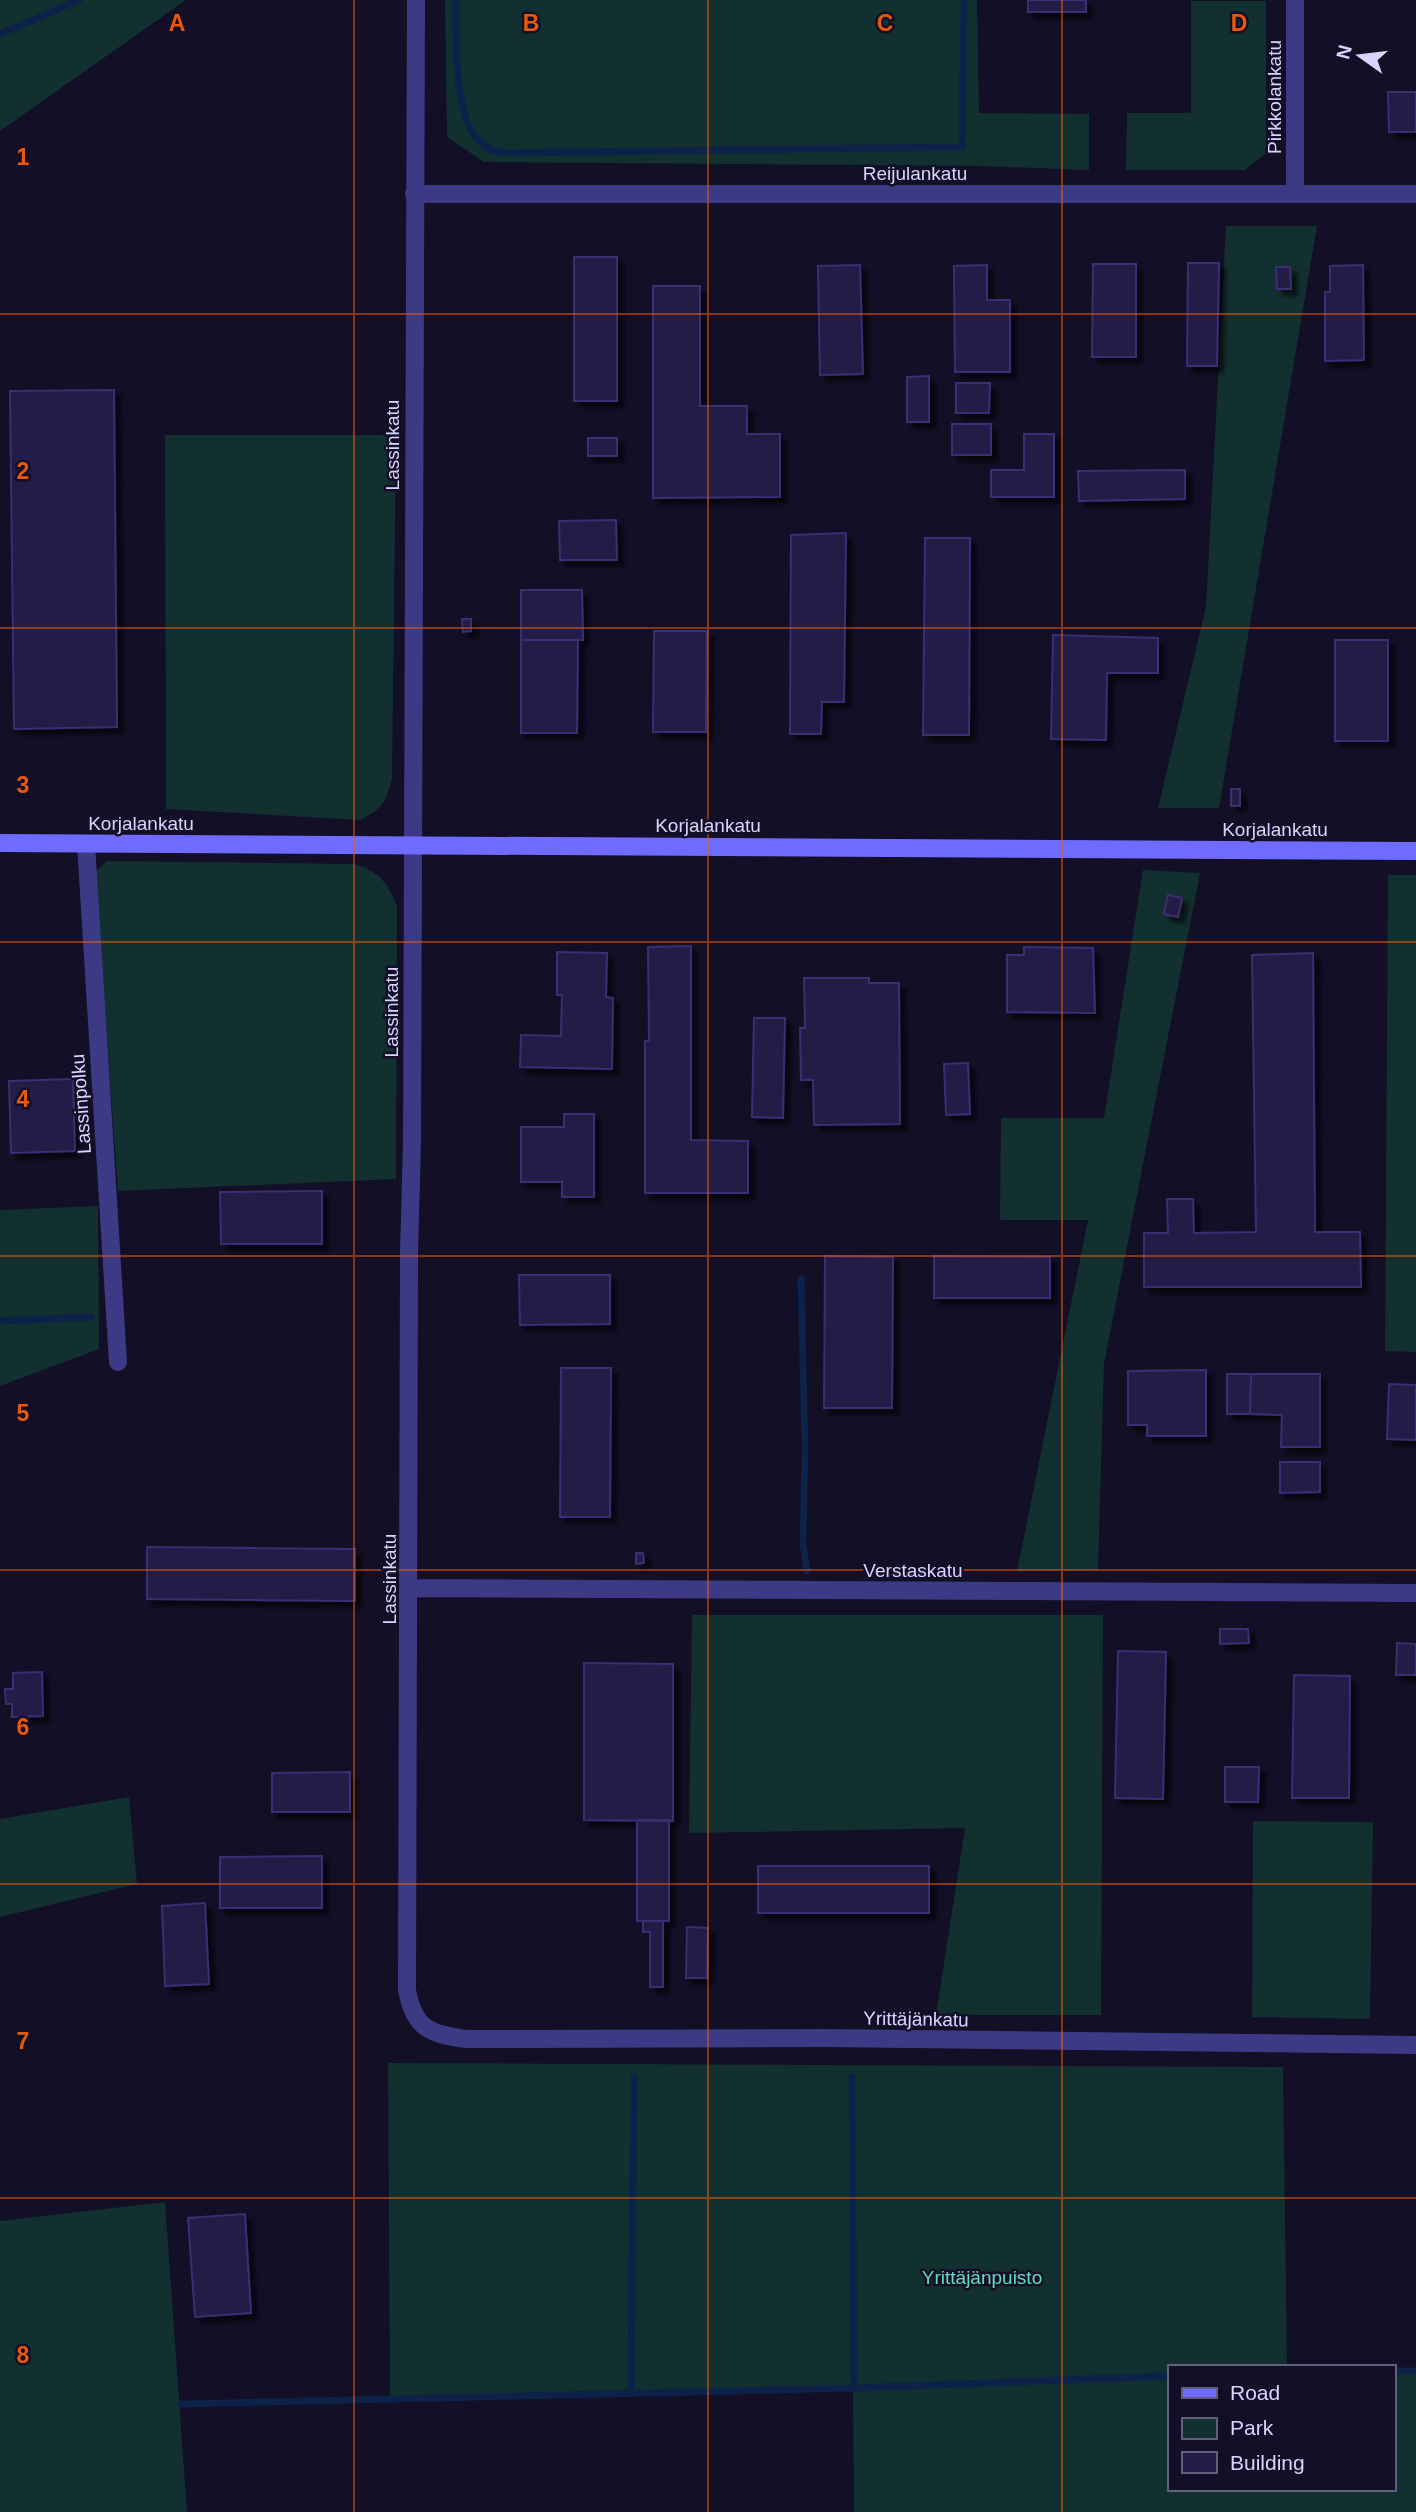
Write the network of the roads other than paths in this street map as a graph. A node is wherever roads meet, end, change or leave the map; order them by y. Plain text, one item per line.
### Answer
1 (416, 0) edge
2 (1295, 0) edge
3 (414, 194) junction
4 (1295, 194) junction
5 (1416, 194) edge
6 (0, 843) edge
7 (86, 844) junction
8 (412, 845) junction
9 (1416, 851) edge
10 (118, 1362) dead end
11 (410, 1588) junction
12 (1416, 1593) edge
13 (418, 2022) joint
14 (1416, 2046) edge

1 - 3 street, Lassinkatu
2 - 4 street, Pirkkolankatu
3 - 4 street, Reijulankatu
3 - 8 street, Lassinkatu
4 - 5 street, Reijulankatu
6 - 7 street, Korjalankatu
7 - 8 street, Korjalankatu
7 - 10 street, Lassinpolku
8 - 9 street, Korjalankatu
8 - 11 street, Lassinkatu
11 - 12 street, Verstaskatu
11 - 13 street, Lassinkatu
13 - 14 street, Yrittäjänkatu

